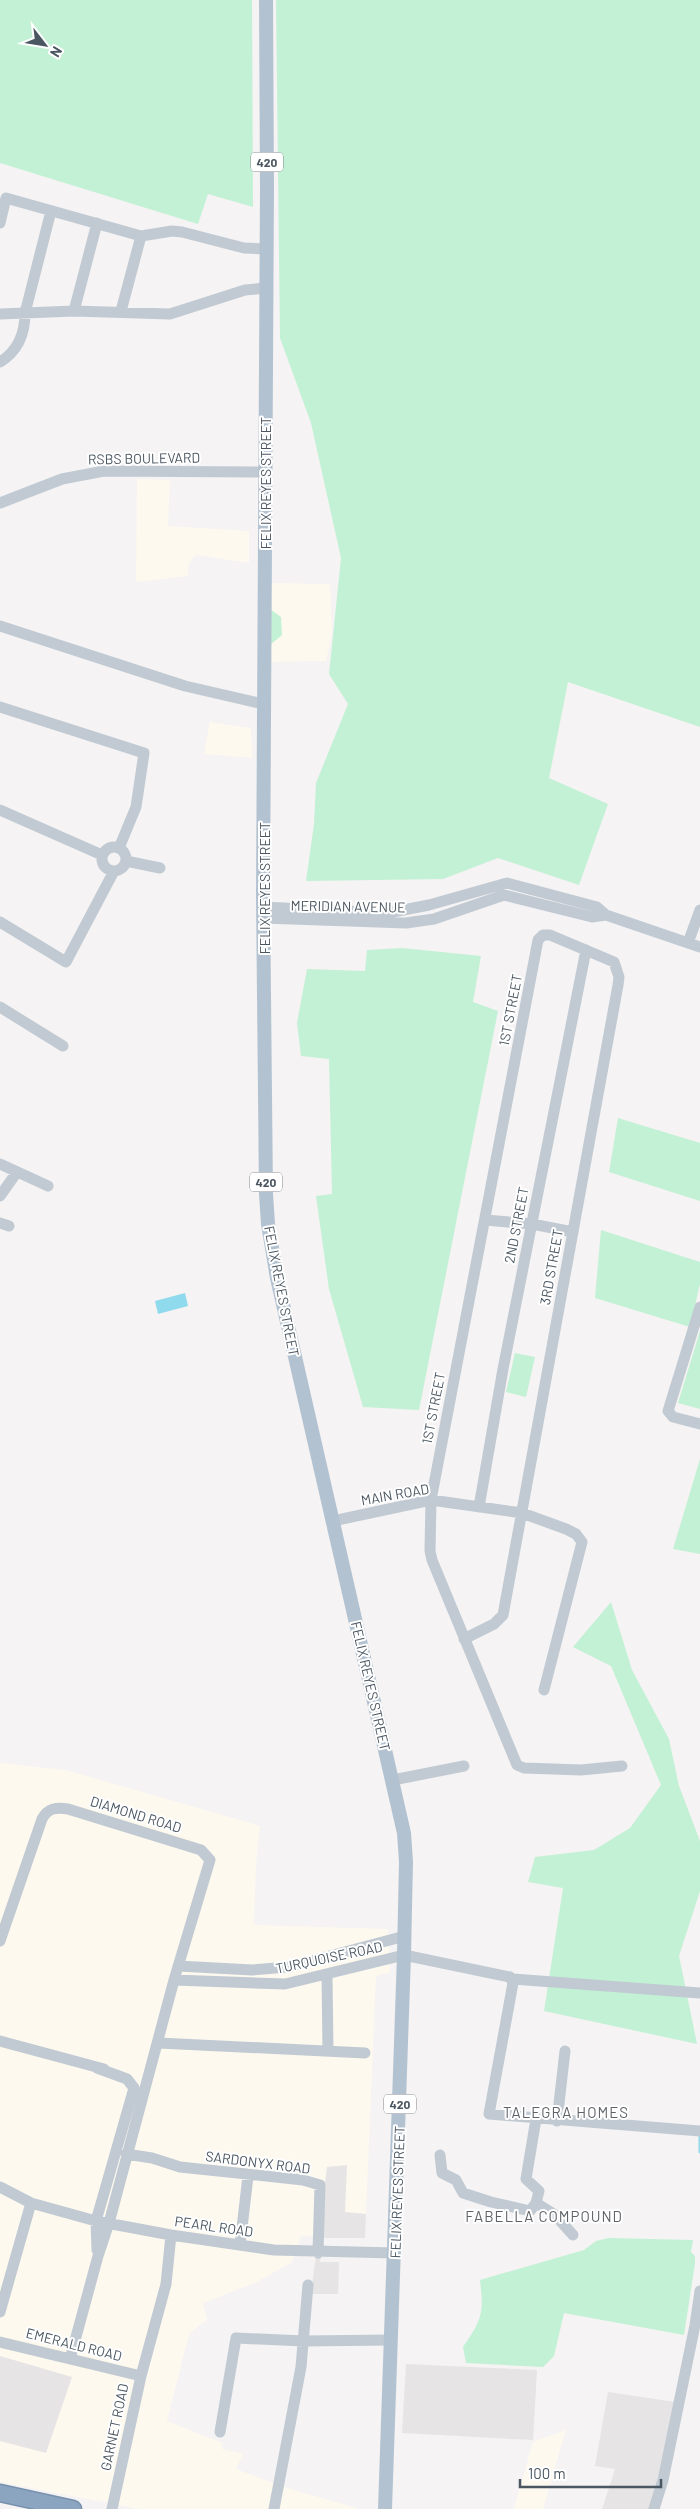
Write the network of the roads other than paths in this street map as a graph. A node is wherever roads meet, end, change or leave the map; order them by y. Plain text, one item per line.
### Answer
1 (266, 0) edge
2 (52, 211) junction
3 (0, 223) edge
4 (97, 224) junction
5 (141, 236) junction
6 (266, 249) junction
7 (266, 288) junction
8 (74, 311) junction
9 (121, 312) junction
10 (25, 313) junction
11 (0, 314) edge
12 (0, 362) edge
13 (264, 472) junction
14 (0, 503) edge
15 (0, 626) edge
16 (264, 704) junction
17 (0, 707) edge
18 (0, 810) edge
19 (119, 848) junction
20 (102, 855) junction
21 (126, 861) junction
22 (160, 868) dead end
23 (114, 871) junction
24 (700, 910) edge
25 (263, 913) junction
26 (0, 922) edge
27 (538, 940) joint
28 (688, 943) junction
29 (700, 947) edge
30 (586, 950) junction
31 (0, 1007) edge
32 (63, 1046) dead end
33 (0, 1164) edge
34 (18, 1172) junction
35 (48, 1186) dead end
36 (0, 1196) edge
37 (485, 1220) junction
38 (532, 1224) junction
39 (573, 1232) junction
40 (700, 1308) edge
41 (700, 1424) edge
42 (430, 1500) junction
43 (479, 1507) junction
44 (522, 1513) junction
45 (333, 1521) junction
46 (464, 1639) junction
47 (544, 1690) dead end
48 (464, 1766) dead end
49 (622, 1766) dead end
50 (393, 1780) junction
51 (405, 1936) junction
52 (0, 1941) edge
53 (404, 1955) junction
54 (178, 1966) junction
55 (513, 1979) junction
56 (174, 1980) junction
57 (328, 1980) junction
58 (700, 1993) edge
59 (0, 2041) edge
60 (159, 2043) junction
61 (328, 2051) junction
62 (564, 2051) dead end
63 (365, 2053) dead end
64 (153, 2061) junction
65 (97, 2068) junction
66 (536, 2119) junction
67 (558, 2121) junction
68 (699, 2131) edge
69 (126, 2154) junction
70 (440, 2155) dead end
71 (248, 2176) junction
72 (0, 2187) edge
73 (31, 2203) junction
74 (536, 2203) junction
75 (96, 2221) junction
76 (109, 2223) junction
77 (171, 2235) junction
78 (572, 2235) dead end
79 (240, 2245) junction
80 (318, 2253) junction
81 (395, 2253) junction
82 (98, 2256) junction
83 (308, 2285) dead end
84 (700, 2291) edge
85 (0, 2312) edge
86 (391, 2340) junction
87 (304, 2341) junction
88 (0, 2342) edge
89 (70, 2359) junction
90 (141, 2376) junction
91 (220, 2432) dead end
92 (0, 2494) edge
93 (73, 2509) edge
94 (112, 2509) edge
95 (274, 2509) edge
96 (385, 2509) edge
97 (654, 2509) edge

1 - 6 main road, FELIX REYES STREET / 420
2 - 3 street
2 - 4 street
2 - 10 street
4 - 5 street
4 - 8 street
5 - 6 street
5 - 9 street
6 - 7 main road, FELIX REYES STREET / 420
7 - 9 street
7 - 13 main road, FELIX REYES STREET / 420
8 - 9 street
8 - 10 street
10 - 11 street
10 - 12 street
13 - 14 street, RSBS BOULEVARD
13 - 16 main road, FELIX REYES STREET / 420
15 - 16 street
16 - 25 main road, FELIX REYES STREET / 420
17 - 19 street
18 - 20 street
19 - 20 street
19 - 21 street
20 - 23 street
21 - 22 street
21 - 23 street
23 - 26 street
24 - 28 street
25 - 28 street, MERIDIAN AVENUE
25 - 45 main road, FELIX REYES STREET / 420
27 - 30 street, 3RD STREET
27 - 37 street, 1ST STREET
28 - 29 street, MERIDIAN AVENUE
30 - 38 street, 2ND STREET
30 - 39 street, 3RD STREET
31 - 32 street
33 - 34 street
34 - 35 street
34 - 36 street
37 - 38 street
37 - 42 street, 1ST STREET
38 - 39 street
38 - 43 street, 2ND STREET
39 - 44 street, 3RD STREET
40 - 41 street
42 - 43 street, MAIN ROAD
42 - 45 street, MAIN ROAD
42 - 46 street, 1ST STREET
43 - 44 street, MAIN ROAD
44 - 46 street, 3RD STREET
44 - 47 street, MAIN ROAD
45 - 50 main road, FELIX REYES STREET / 420
46 - 49 street, 1ST STREET
48 - 50 street
50 - 51 main road, FELIX REYES STREET / 420
51 - 53 main road, FELIX REYES STREET / 420
51 - 54 street, TURQUOISE ROAD
52 - 54 street, DIAMOND ROAD
53 - 55 street
53 - 57 street, TURQUOISE ROAD
53 - 81 main road, FELIX REYES STREET / 420
54 - 56 street
55 - 58 street
55 - 66 street
56 - 57 street, TURQUOISE ROAD
56 - 60 street
57 - 61 street
59 - 65 street
60 - 61 street
60 - 64 street
61 - 63 street
62 - 67 street
64 - 65 street
64 - 69 street
65 - 75 street
66 - 67 street
66 - 74 street
67 - 68 street
69 - 71 street, SARDONYX ROAD
69 - 76 street
70 - 74 street
71 - 79 street
71 - 80 street, SARDONYX ROAD
72 - 73 street, PEARL ROAD
73 - 75 street, PEARL ROAD
73 - 85 street
74 - 78 street
75 - 76 street, PEARL ROAD
75 - 82 street
76 - 77 street, PEARL ROAD
76 - 82 street
77 - 79 street, PEARL ROAD
77 - 90 street, GARNET ROAD
79 - 80 street, PEARL ROAD
80 - 81 street, PEARL ROAD
81 - 86 main road, FELIX REYES STREET / 420
82 - 89 street
83 - 87 street
84 - 97 street
86 - 87 street
86 - 96 main road, FELIX REYES STREET / 420
87 - 91 street
87 - 95 street
88 - 89 street, EMERALD ROAD
89 - 90 street, EMERALD ROAD
90 - 94 street, GARNET ROAD
92 - 93 highway

